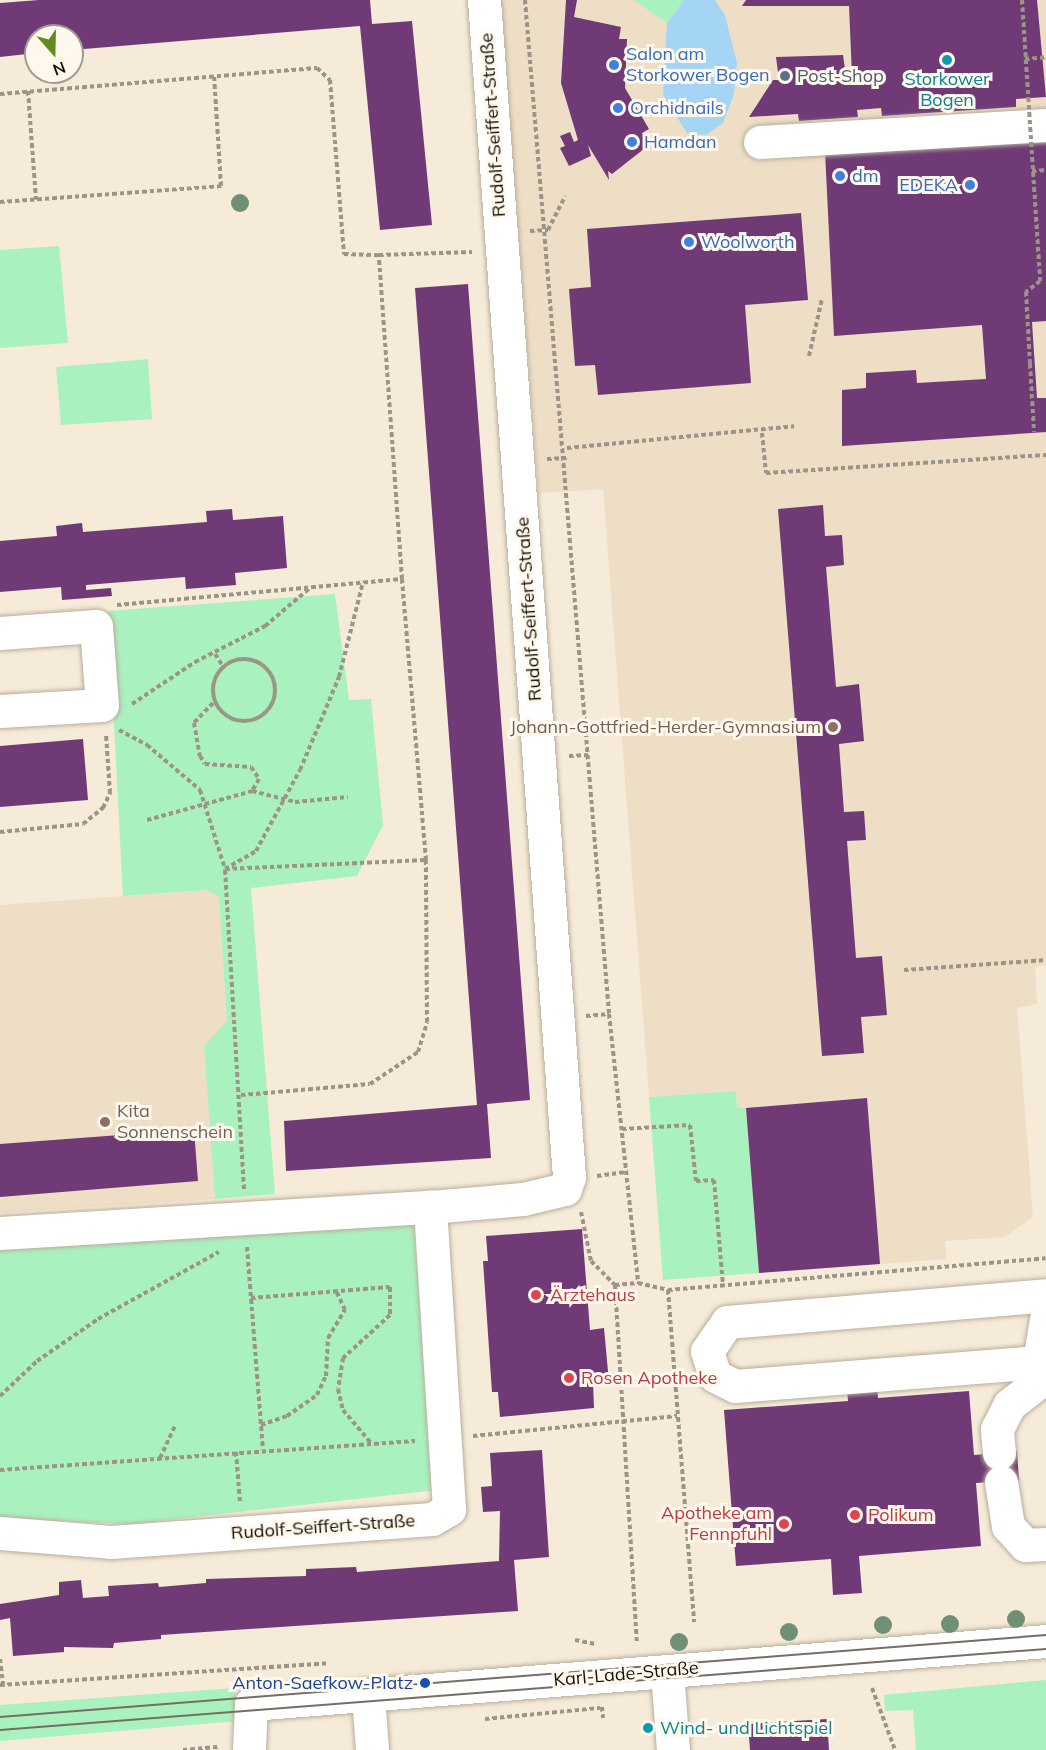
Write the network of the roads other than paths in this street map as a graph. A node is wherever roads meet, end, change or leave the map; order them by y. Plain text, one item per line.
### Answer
1 (484, 0) edge
2 (1046, 125) edge
3 (760, 142) dead end
4 (0, 633) edge
5 (0, 711) edge
6 (430, 1207) junction
7 (0, 1233) edge
8 (1046, 1295) edge
9 (1046, 1319) edge
10 (1042, 1376) edge
11 (0, 1533) edge
12 (1046, 1544) edge
13 (1046, 1641) edge
14 (653, 1673) junction
15 (368, 1695) junction
16 (249, 1750) edge
17 (372, 1750) edge
18 (673, 1750) edge

1 - 6 street, Rudolf-Seiffert-Straße
2 - 3 street
4 - 5 street
6 - 7 street
6 - 11 street, Rudolf-Seiffert-Straße
8 - 10 street
9 - 10 street
10 - 12 street
13 - 14 street, Karl-Lade-Straße
14 - 15 street, Karl-Lade-Straße
14 - 18 street
15 - 16 street, Karl-Lade-Straße
15 - 17 street

